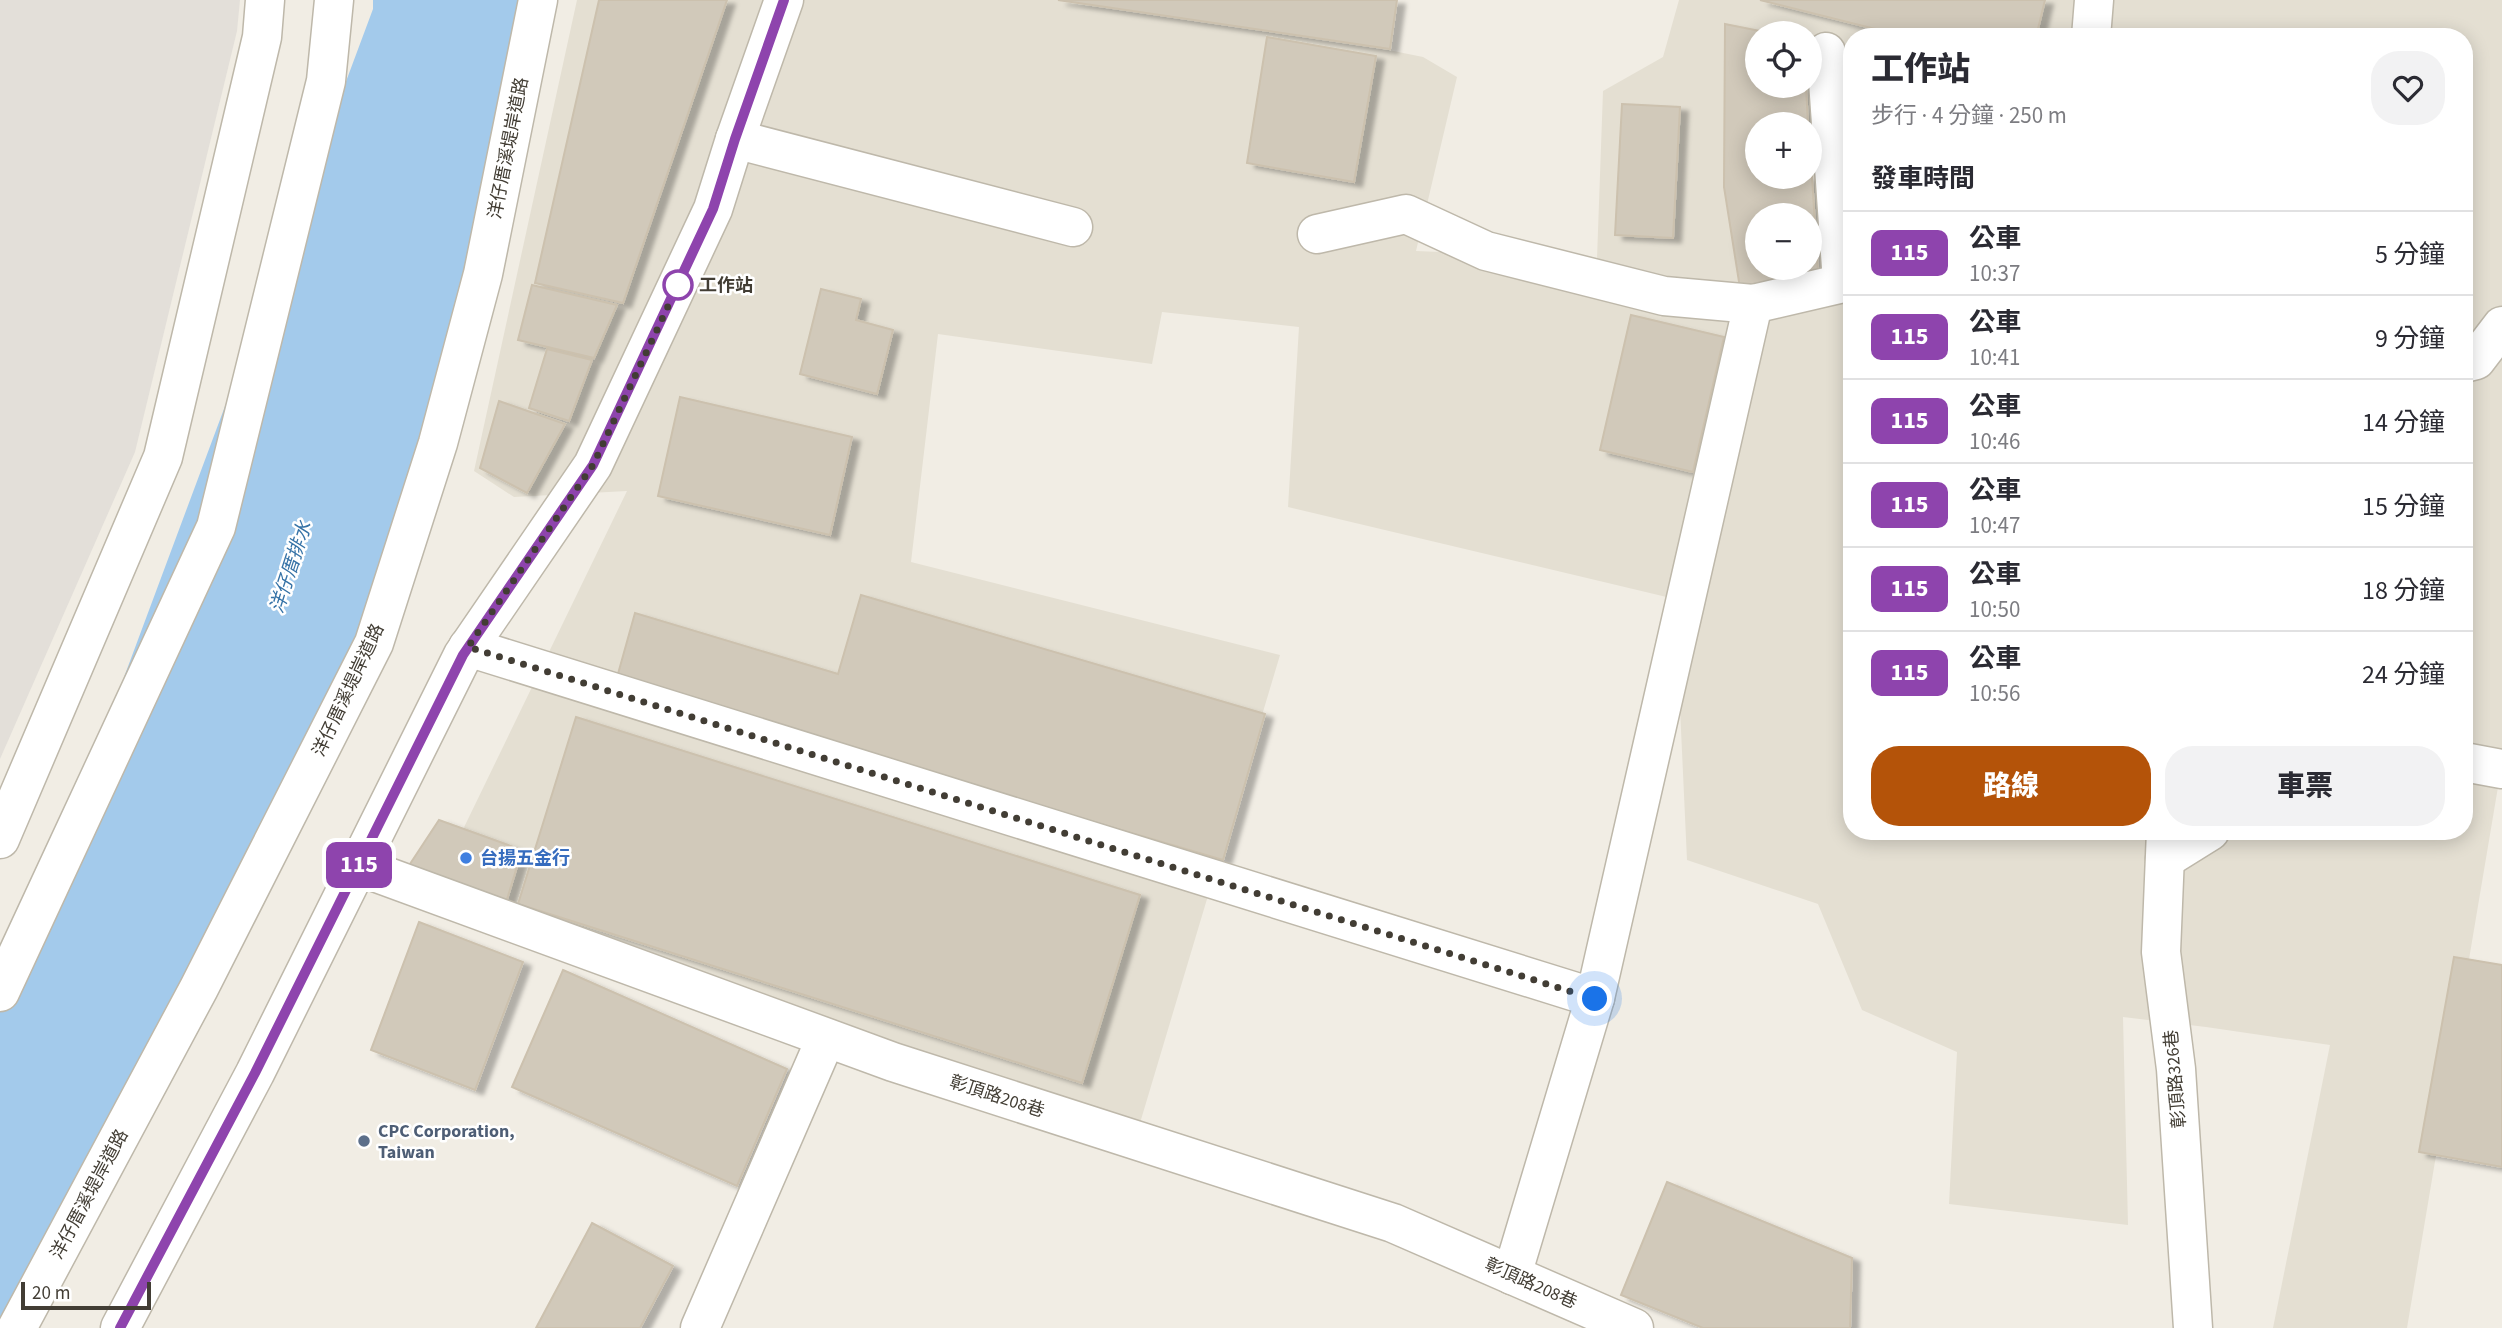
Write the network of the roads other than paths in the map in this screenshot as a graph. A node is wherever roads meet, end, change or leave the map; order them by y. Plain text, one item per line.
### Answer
1 (265, 0) edge
2 (334, 0) edge
3 (538, 0) edge
4 (784, 0) edge
5 (2094, 0) edge
6 (2092, 28) edge
7 (1826, 52) dead end
8 (735, 139) junction
9 (1073, 227) dead end
10 (1317, 234) dead end
11 (1843, 238) edge
12 (1843, 283) edge
13 (1753, 304) junction
14 (2502, 326) edge
15 (2473, 361) edge
16 (468, 647) junction
17 (2473, 764) edge
18 (2502, 769) edge
19 (0, 839) edge
20 (2165, 845) edge
21 (358, 866) junction
22 (0, 992) edge
23 (1595, 999) junction
24 (826, 1038) junction
25 (1512, 1275) junction
26 (17, 1328) edge
27 (120, 1328) edge
28 (700, 1328) edge
29 (1634, 1328) edge
30 (2193, 1328) edge

1 - 19 street
2 - 22 street
3 - 26 street, 洋仔厝溪堤岸道路
4 - 8 street
5 - 6 street
7 - 11 street
8 - 9 street
8 - 16 street
10 - 13 street
12 - 13 street
13 - 23 street
14 - 15 street
16 - 21 street
16 - 23 street
17 - 18 street
20 - 30 street, 彰頂路326巷
21 - 24 street, 彰頂路208巷
21 - 27 street
23 - 25 street
24 - 25 street, 彰頂路208巷
24 - 28 street
25 - 29 street, 彰頂路208巷

